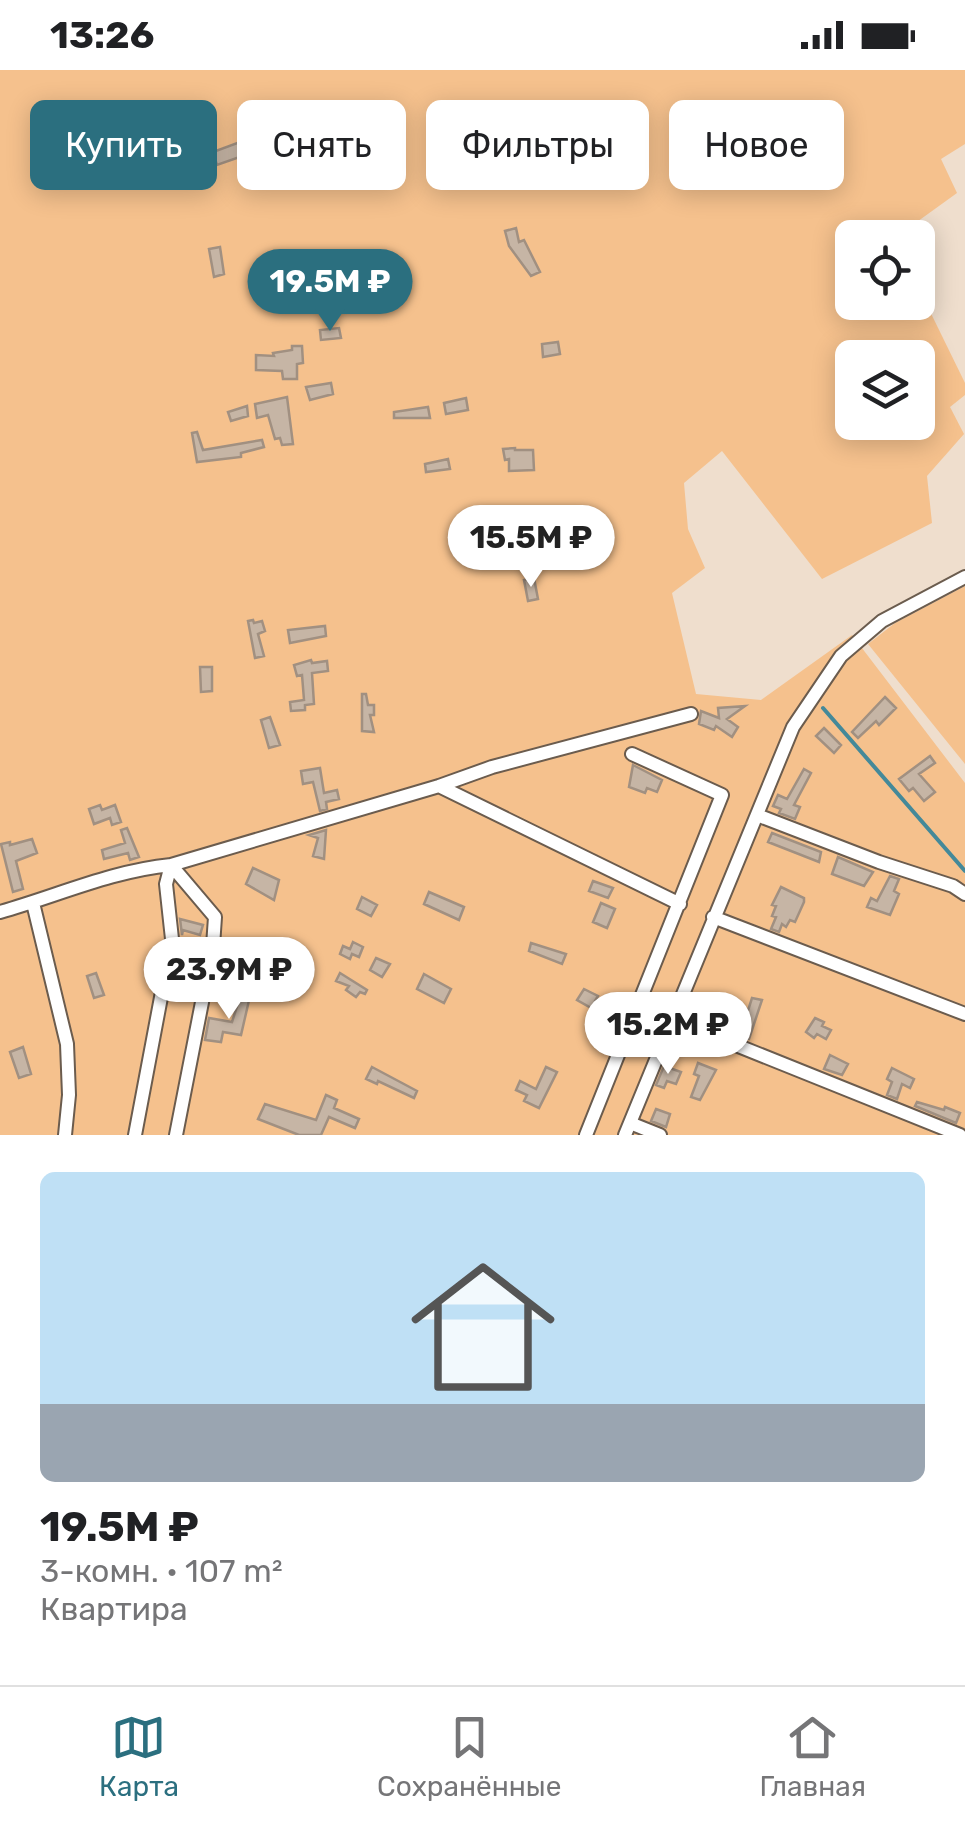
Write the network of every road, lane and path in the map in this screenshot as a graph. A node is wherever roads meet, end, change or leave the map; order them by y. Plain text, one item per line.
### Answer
1 (965, 577) edge
2 (691, 714) dead end
3 (632, 754) dead end
4 (439, 786) junction
5 (758, 815) junction
6 (170, 865) junction
7 (965, 894) edge
8 (33, 903) junction
9 (680, 904) junction
10 (0, 912) edge
11 (713, 918) junction
12 (965, 1014) edge
13 (671, 1022) junction
14 (628, 1129) edge
15 (65, 1135) edge
16 (135, 1135) edge
17 (176, 1135) edge
18 (586, 1135) edge
19 (660, 1135) edge
20 (960, 1135) edge

1 - 5 street
2 - 4 street
3 - 9 street
4 - 6 street
4 - 9 street
5 - 7 street
5 - 11 street
6 - 8 street
6 - 16 street
6 - 17 street
8 - 10 street
8 - 15 street
9 - 18 street
11 - 12 street
11 - 13 street
13 - 14 street
13 - 20 street
14 - 19 street

